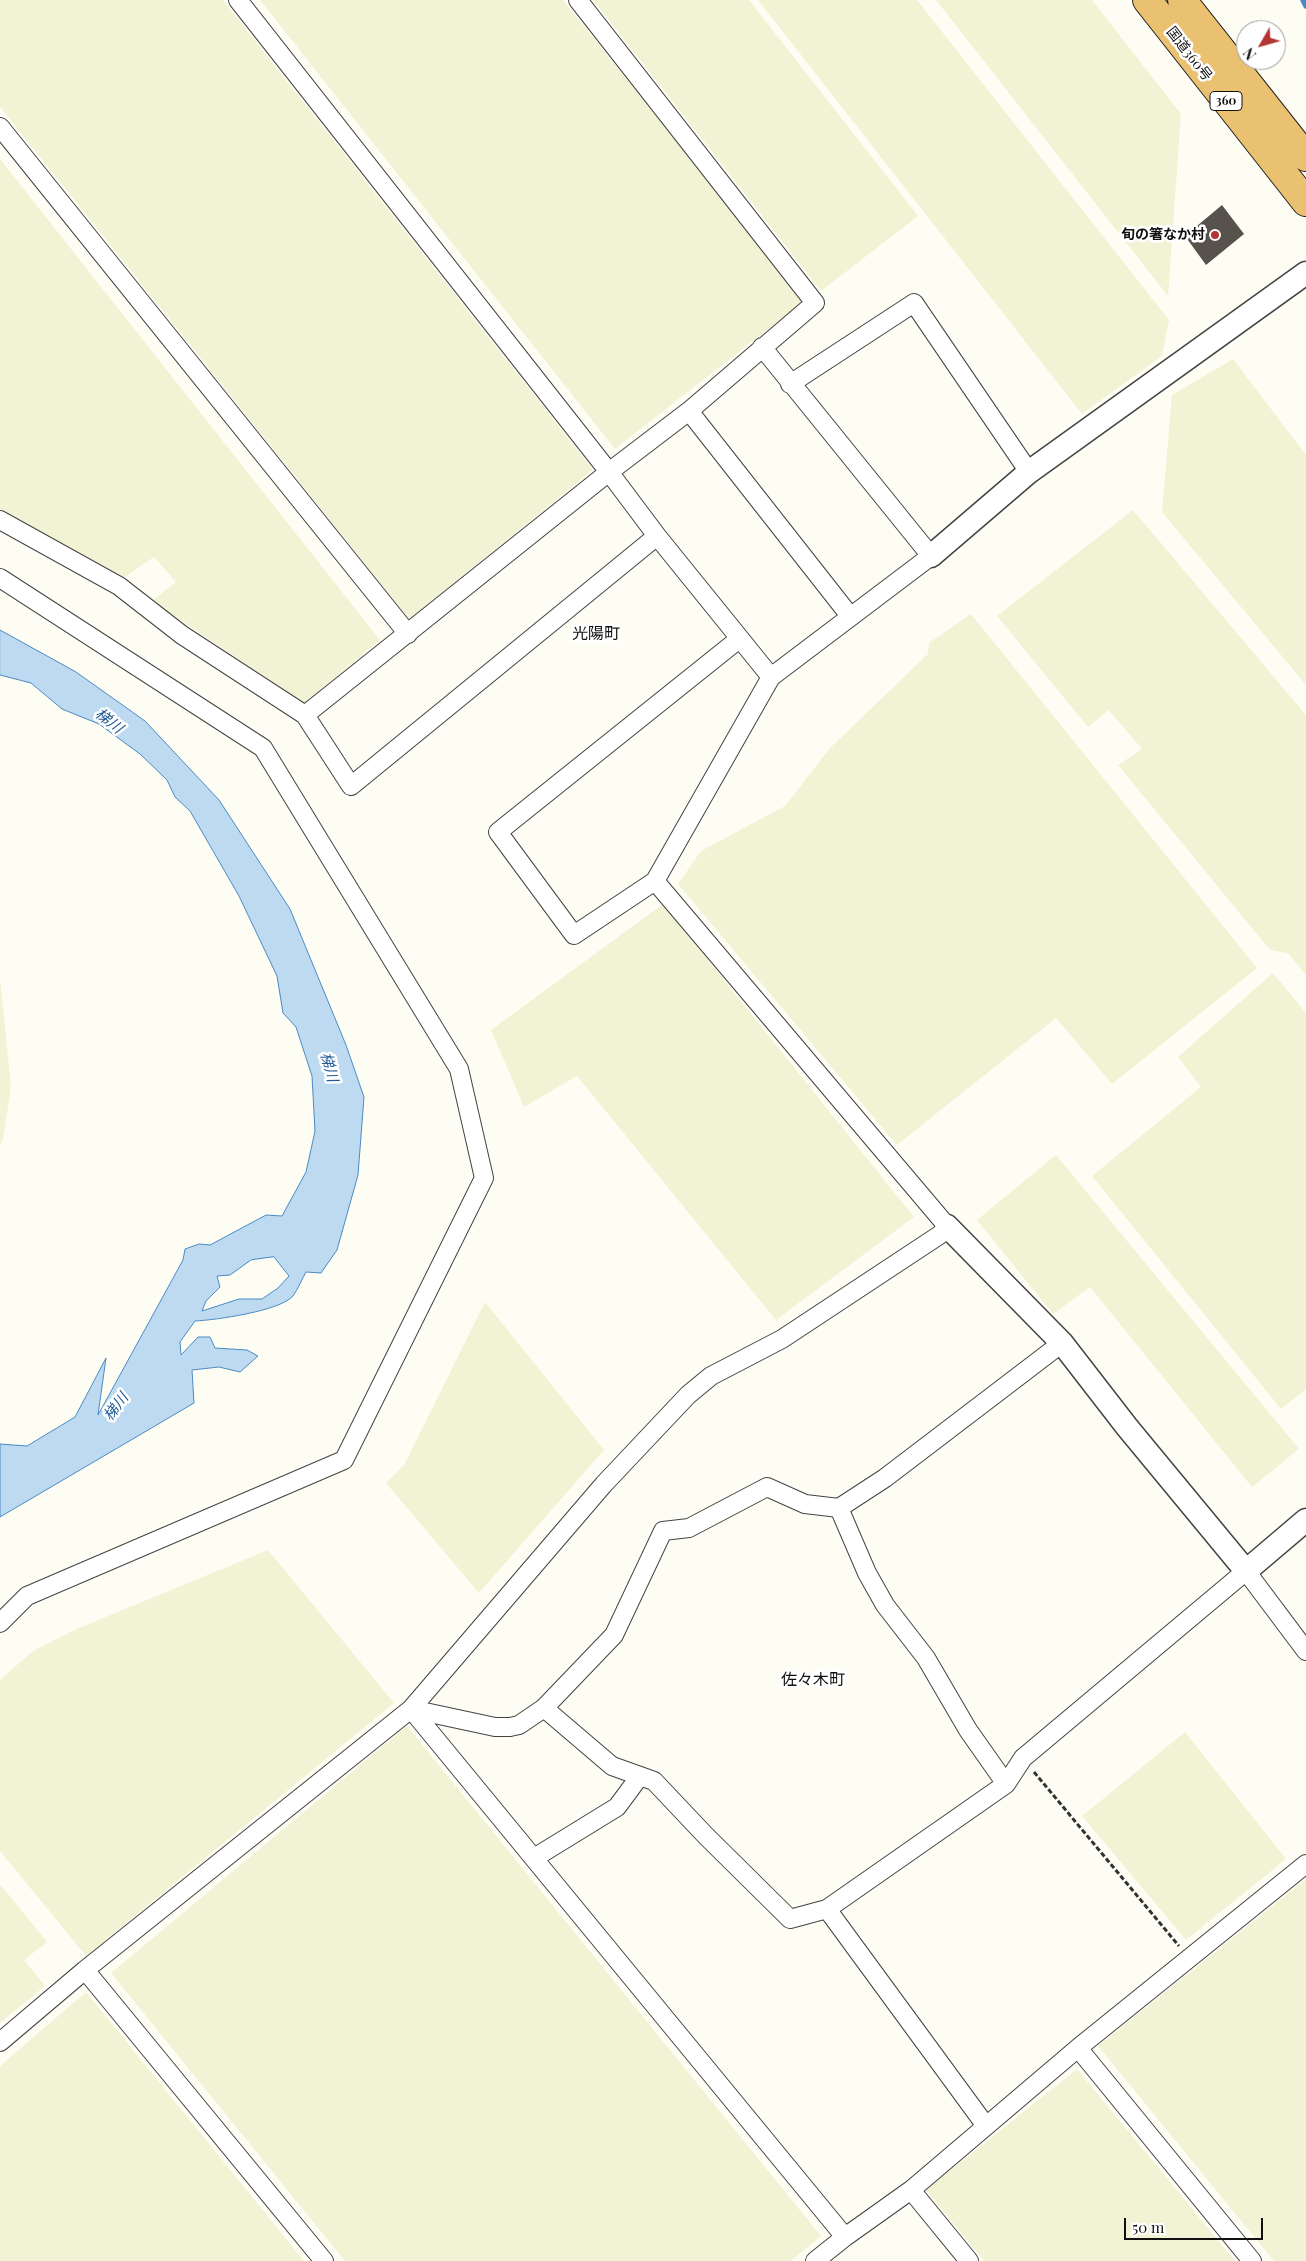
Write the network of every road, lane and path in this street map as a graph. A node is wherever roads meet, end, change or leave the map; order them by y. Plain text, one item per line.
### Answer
1 (238, 0) edge
2 (578, 0) edge
3 (1147, 0) edge
4 (1182, 0) edge
5 (0, 127) edge
6 (1306, 157) edge
7 (1306, 202) edge
8 (1306, 273) edge
9 (762, 347) junction
10 (790, 384) junction
11 (689, 411) junction
12 (609, 472) junction
13 (1029, 472) junction
14 (0, 520) edge
15 (657, 536) junction
16 (930, 556) junction
17 (0, 578) edge
18 (850, 616) junction
19 (408, 634) junction
20 (739, 639) junction
21 (770, 677) junction
22 (305, 716) junction
23 (656, 881) junction
24 (947, 1226) junction
25 (1062, 1343) junction
26 (839, 1508) junction
27 (1306, 1520) edge
28 (1246, 1571) junction
29 (0, 1623) edge
30 (1306, 1651) edge
31 (544, 1708) junction
32 (411, 1709) junction
33 (1023, 1758) junction
34 (640, 1776) junction
35 (1006, 1784) junction
36 (534, 1858) junction
37 (1306, 1864) edge
38 (828, 1909) junction
39 (1189, 1958) junction
40 (85, 1970) junction
41 (0, 2042) edge
42 (1078, 2048) junction
43 (986, 2126) junction
44 (911, 2190) junction
45 (845, 2237) junction
46 (324, 2261) edge
47 (815, 2261) edge
48 (969, 2261) edge
49 (1252, 2261) edge

1 - 12 street
2 - 9 street
3 - 7 highway, 国道360号 / 360
4 - 6 highway, 国道360号 / 360
5 - 19 street
8 - 13 street
9 - 10 street
9 - 11 street
10 - 13 street
10 - 16 street
11 - 12 street
11 - 18 street
12 - 15 street
12 - 19 street
13 - 16 street
14 - 22 street
15 - 20 street
15 - 22 street
16 - 18 street
17 - 29 street
18 - 21 street
19 - 22 street
20 - 21 street
20 - 23 street
21 - 23 street
23 - 24 street
24 - 25 street
24 - 32 street
25 - 26 street
25 - 28 street
26 - 31 street
26 - 35 street
27 - 28 street
28 - 30 street
28 - 33 street
31 - 32 street
31 - 34 street
32 - 36 street
32 - 40 street
33 - 35 street
33 - 39 path
34 - 36 street
34 - 38 street
35 - 38 street
36 - 45 street
37 - 39 street
38 - 43 street
39 - 42 street
40 - 41 street
40 - 46 street
42 - 43 street
42 - 49 street
43 - 44 street
44 - 45 street
44 - 48 street
45 - 47 street

